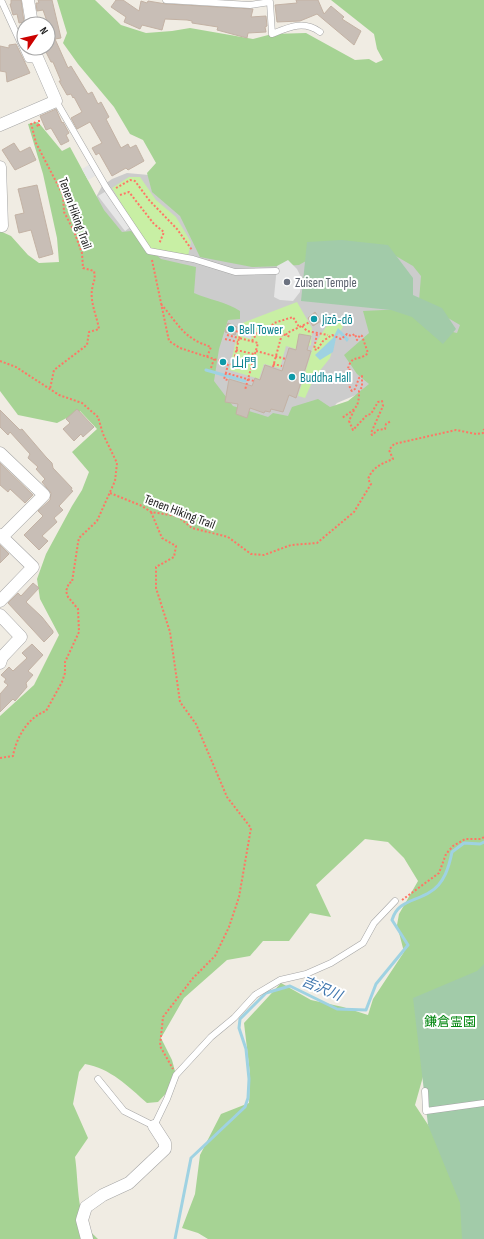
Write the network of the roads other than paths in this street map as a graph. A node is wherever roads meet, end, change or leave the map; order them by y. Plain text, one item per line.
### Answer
1 (1, 0) edge
2 (28, 0) edge
3 (166, 0) edge
4 (31, 16) edge
5 (320, 32) dead end
6 (37, 56) edge
7 (39, 60) junction
8 (56, 102) junction
9 (0, 125) edge
10 (0, 166) edge
11 (0, 225) edge
12 (276, 271) dead end
13 (0, 453) edge
14 (1, 536) edge
15 (0, 601) edge
16 (0, 615) edge
17 (0, 663) edge
18 (395, 901) road end
19 (98, 1079) dead end
20 (424, 1092) dead end
21 (484, 1102) edge
22 (154, 1126) junction
23 (87, 1239) edge

1 - 7 lane
2 - 4 street
3 - 5 lane
6 - 7 street
7 - 8 street
8 - 9 street
8 - 12 lane
10 - 11 street
13 - 14 street
14 - 15 street
16 - 17 street
18 - 22 lane
19 - 22 lane
20 - 21 lane
22 - 23 street

